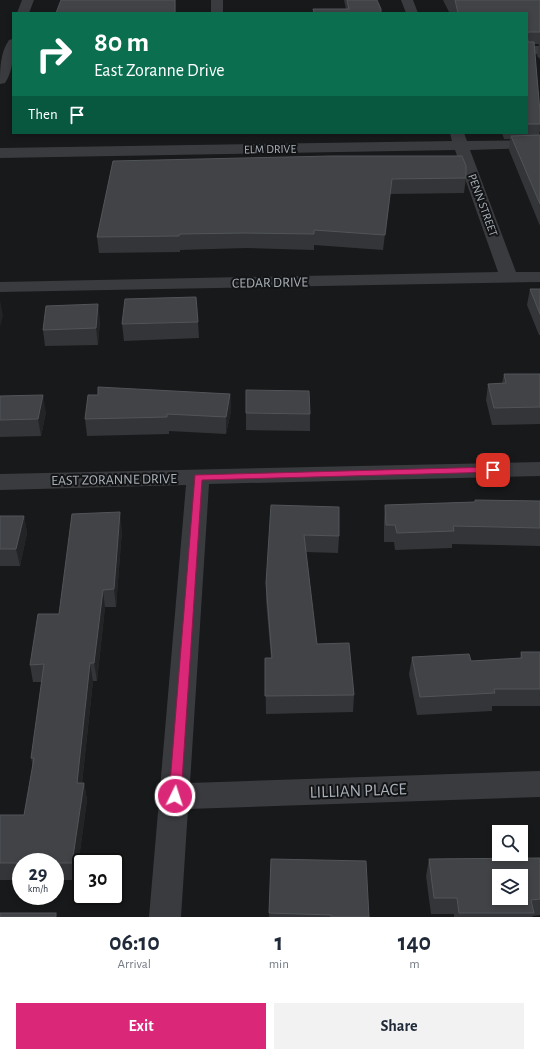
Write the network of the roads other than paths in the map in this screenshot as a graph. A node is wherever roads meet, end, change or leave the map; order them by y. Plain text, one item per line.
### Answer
1 (28, 0) edge
2 (217, 0) edge
3 (408, 0) edge
4 (23, 12) edge
5 (217, 12) edge
6 (412, 12) edge
7 (12, 46) edge
8 (528, 50) edge
9 (540, 50) edge
10 (7, 58) edge
11 (0, 80) edge
12 (459, 139) edge
13 (540, 144) edge
14 (0, 153) edge
15 (509, 277) junction
16 (540, 277) edge
17 (0, 287) edge
18 (540, 469) edge
19 (198, 477) junction
20 (0, 482) edge
21 (540, 784) edge
22 (175, 796) junction
23 (165, 917) edge

1 - 4 street
2 - 5 street
3 - 6 street
7 - 10 street
8 - 9 street
10 - 11 street
12 - 13 street, ELM DRIVE
12 - 14 street, ELM DRIVE
12 - 15 street, PENN STREET
15 - 16 street, CEDAR DRIVE
15 - 17 street, CEDAR DRIVE
18 - 19 street, EAST ZORANNE DRIVE
19 - 20 street, EAST ZORANNE DRIVE
19 - 22 street
21 - 22 street, LILLIAN PLACE
22 - 23 street

